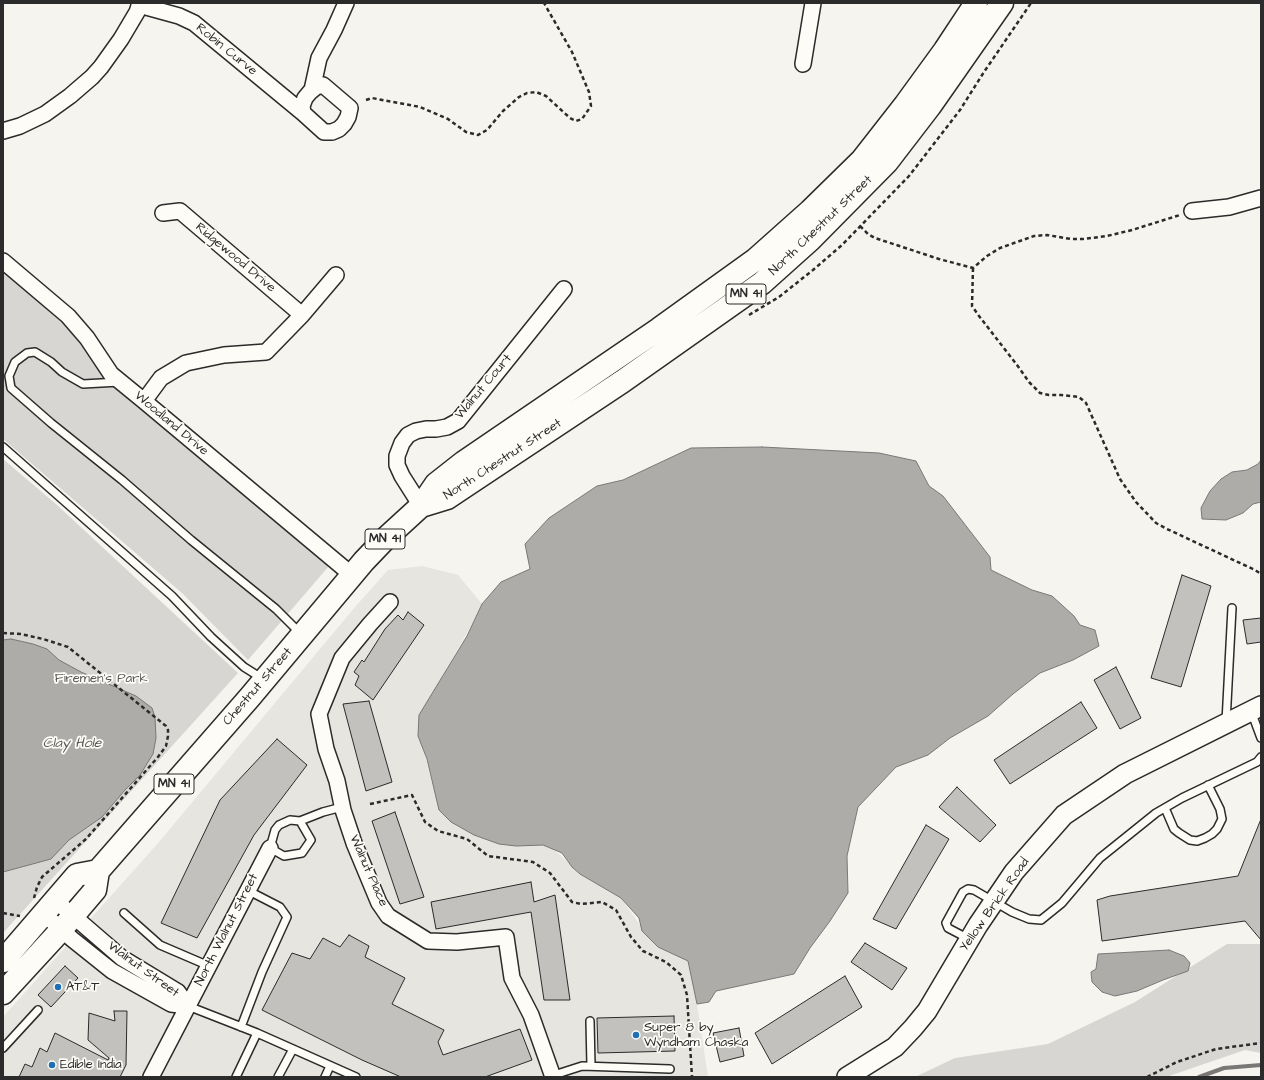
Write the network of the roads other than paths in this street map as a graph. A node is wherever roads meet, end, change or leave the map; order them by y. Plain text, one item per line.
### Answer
1 (346, 3) edge
2 (813, 3) edge
3 (976, 3) edge
4 (1002, 3) edge
5 (139, 4) edge
6 (803, 64) dead end
7 (312, 90) junction
8 (302, 113) junction
9 (3, 131) edge
10 (1261, 198) edge
11 (1192, 210) road end
12 (163, 213) dead end
13 (3, 261) edge
14 (336, 275) dead end
15 (564, 289) dead end
16 (302, 315) junction
17 (121, 383) junction
18 (144, 401) junction
19 (3, 447) edge
20 (421, 506) junction
21 (352, 575) junction
22 (390, 602) dead end
23 (1232, 608) dead end
24 (303, 635) junction
25 (265, 680) junction
26 (1256, 708) edge
27 (1226, 723) junction
28 (1261, 738) edge
29 (1261, 757) edge
30 (1208, 785) junction
31 (342, 807) junction
32 (1165, 808) junction
33 (300, 821) junction
34 (270, 848) junction
35 (98, 871) junction
36 (247, 890) junction
37 (994, 902) junction
38 (40, 908) junction
39 (124, 913) dead end
40 (67, 923) junction
41 (970, 939) junction
42 (3, 961) edge
43 (209, 966) junction
44 (3, 993) edge
45 (188, 1006) junction
46 (38, 1010) dead end
47 (590, 1021) dead end
48 (241, 1027) junction
49 (257, 1033) junction
50 (3, 1048) edge
51 (293, 1049) junction
52 (330, 1066) junction
53 (590, 1066) junction
54 (670, 1069) dead end
55 (151, 1077) edge
56 (236, 1077) edge
57 (278, 1077) edge
58 (325, 1077) edge
59 (356, 1077) edge
60 (551, 1077) edge
61 (847, 1077) edge

1 - 7 street
2 - 6 street
3 - 20 main road, North Chestnut Street / MN 41
4 - 20 main road, North Chestnut Street / MN 41
5 - 8 street, Robin Curve
5 - 9 street
7 - 8 street
7 - 8 street, Robin Curve
10 - 11 street
12 - 16 street, Ridgewood Drive
13 - 17 street, Woodland Drive
14 - 16 street
15 - 20 street, Walnut Court
16 - 18 street
17 - 18 street, Woodland Drive
17 - 24 lane
18 - 21 street, Woodland Drive
19 - 25 lane
20 - 21 main road, Chestnut Street / MN 41
21 - 24 main road, Chestnut Street / MN 41
22 - 31 street, Walnut Place
23 - 27 lane
24 - 25 main road, Chestnut Street / MN 41
25 - 35 main road, Chestnut Street / MN 41
26 - 27 street, Yellow Brick Road
26 - 28 lane
27 - 37 street, Yellow Brick Road
29 - 30 lane
30 - 32 lane
30 - 32 lane
31 - 33 lane
31 - 60 street, Walnut Place
32 - 37 lane
33 - 34 lane
33 - 34 lane
34 - 36 street, North Walnut Street
35 - 38 main road
35 - 40 main road
36 - 43 street, North Walnut Street
36 - 48 lane
37 - 41 street, Yellow Brick Road
37 - 41 lane
38 - 40 street, Walnut Street
38 - 42 main road
39 - 43 lane
40 - 44 main road
40 - 45 street, Walnut Street
41 - 61 street, Yellow Brick Road
43 - 45 street, North Walnut Street
45 - 48 lane
45 - 55 street, North Walnut Street
46 - 50 lane
47 - 53 lane
48 - 49 lane
49 - 51 lane
49 - 56 lane
51 - 52 lane
51 - 57 lane
52 - 58 lane
52 - 59 lane
53 - 54 lane
53 - 60 lane

